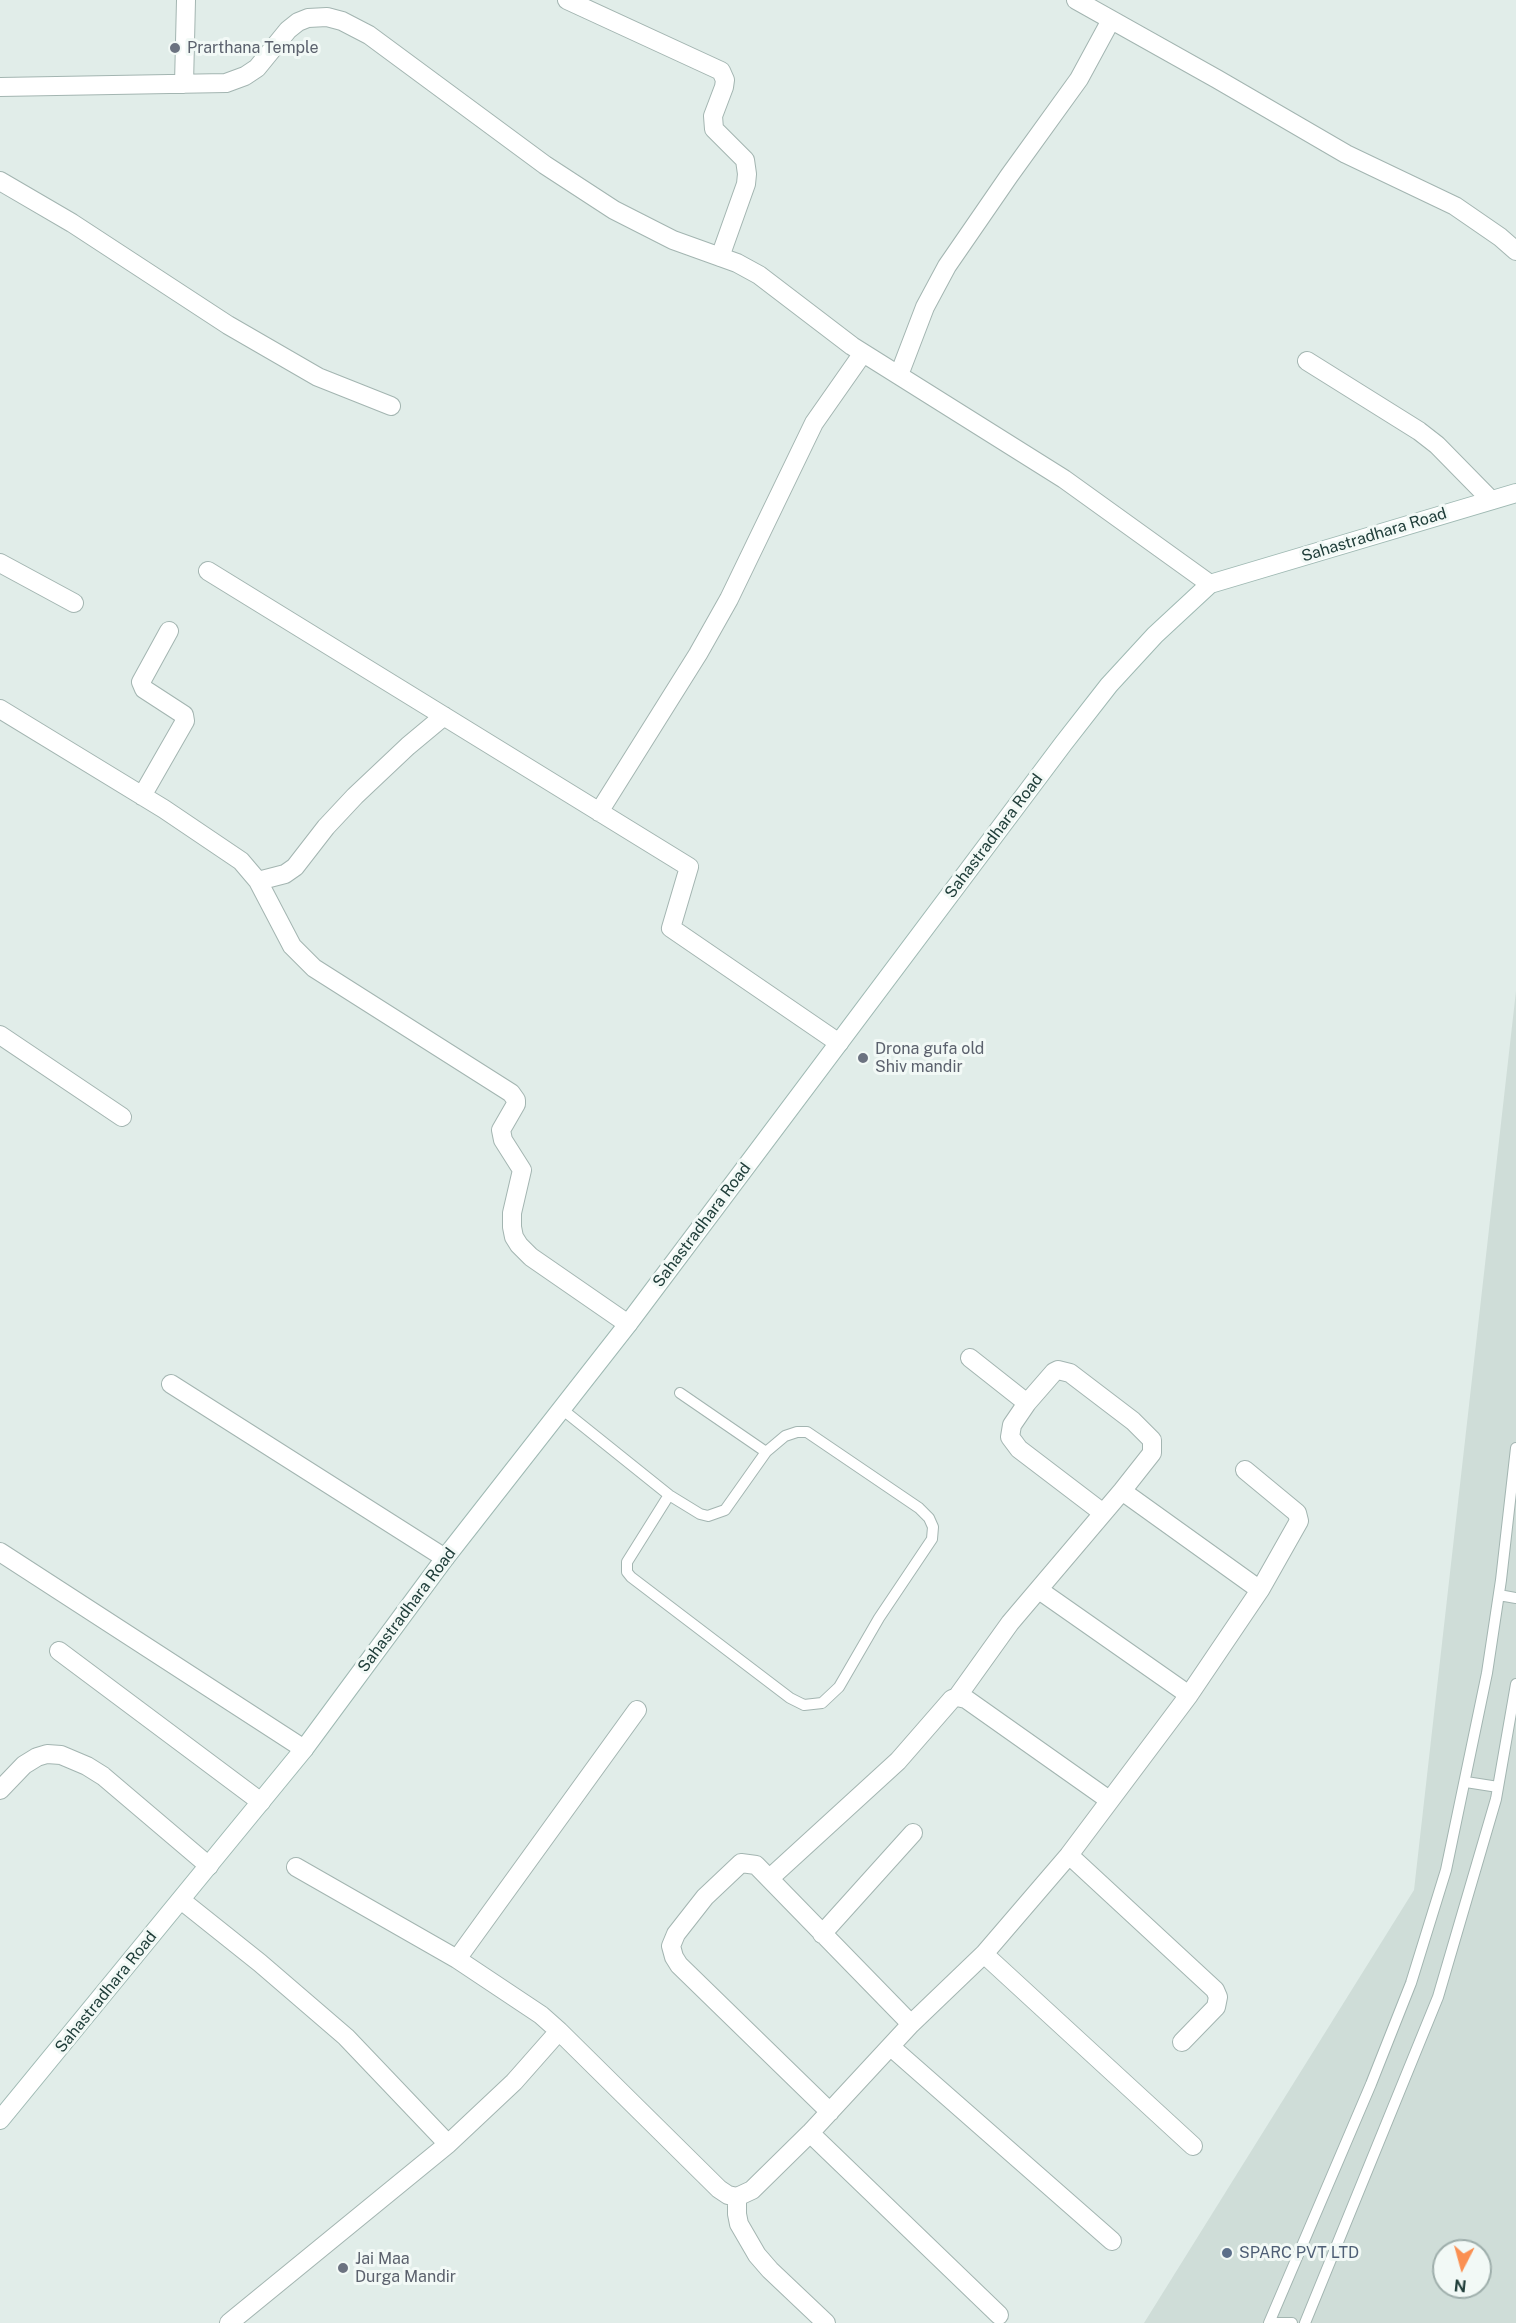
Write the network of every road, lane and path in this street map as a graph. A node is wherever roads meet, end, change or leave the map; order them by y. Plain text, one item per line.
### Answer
1 (186, 0) edge
2 (567, 0) edge
3 (1076, 0) edge
4 (1111, 20) junction
5 (184, 84) junction
6 (0, 87) edge
7 (0, 181) edge
8 (1516, 251) edge
9 (720, 257) junction
10 (863, 353) junction
11 (1307, 362) dead end
12 (899, 375) junction
13 (391, 406) dead end
14 (1516, 493) edge
15 (1491, 500) junction
16 (0, 563) edge
17 (208, 571) dead end
18 (1210, 584) junction
19 (74, 603) dead end
20 (169, 631) dead end
21 (0, 710) edge
22 (444, 716) junction
23 (142, 796) junction
24 (599, 812) junction
25 (258, 882) junction
26 (0, 1035) edge
27 (839, 1043) junction
28 (122, 1117) dead end
29 (628, 1324) junction
30 (970, 1358) dead end
31 (171, 1384) dead end
32 (680, 1394) dead end
33 (1027, 1403) junction
34 (562, 1410) junction
35 (1516, 1448) edge
36 (766, 1452) junction
37 (1245, 1470) dead end
38 (1122, 1491) junction
39 (669, 1495) junction
40 (1103, 1513) junction
41 (0, 1552) edge
42 (445, 1558) junction
43 (1038, 1590) junction
44 (1260, 1590) junction
45 (1499, 1595) junction
46 (1516, 1598) edge
47 (59, 1651) dead end
48 (1516, 1684) edge
49 (1189, 1695) junction
50 (957, 1697) junction
51 (637, 1710) dead end
52 (304, 1749) junction
53 (1466, 1782) junction
54 (1498, 1787) junction
55 (0, 1790) edge
56 (1109, 1800) junction
57 (261, 1802) junction
58 (913, 1833) dead end
59 (1069, 1855) junction
60 (209, 1866) junction
61 (296, 1868) dead end
62 (770, 1878) junction
63 (181, 1900) junction
64 (822, 1934) junction
65 (984, 1954) junction
66 (457, 1959) junction
67 (911, 2024) junction
68 (559, 2031) junction
69 (1182, 2043) dead end
70 (891, 2047) junction
71 (830, 2112) junction
72 (0, 2120) edge
73 (810, 2133) junction
74 (448, 2144) junction
75 (1193, 2146) dead end
76 (737, 2197) junction
77 (1112, 2241) dead end
78 (999, 2315) dead end
79 (821, 2321) edge
80 (229, 2323) edge
81 (1269, 2323) edge
82 (1292, 2323) edge
83 (1305, 2323) edge

1 - 5 street
2 - 9 street
3 - 4 street
4 - 8 street
4 - 12 street
5 - 6 street
5 - 9 street
7 - 13 street
9 - 10 street
10 - 12 street
10 - 24 street
11 - 15 street
12 - 18 street
14 - 15 street, Sahastradhara Road
15 - 18 street, Sahastradhara Road
16 - 19 street
17 - 22 street
18 - 27 street, Sahastradhara Road
20 - 23 street
21 - 23 street
22 - 24 street
22 - 25 street
23 - 25 street
24 - 27 street
25 - 29 street
26 - 28 street
27 - 29 street, Sahastradhara Road
29 - 34 street, Sahastradhara Road
30 - 33 street
31 - 42 street
32 - 36 lane
33 - 38 street
33 - 40 street
34 - 39 lane
34 - 42 street, Sahastradhara Road
35 - 45 lane
36 - 39 lane
36 - 39 lane
37 - 44 street
38 - 40 street
38 - 44 street
40 - 43 street
41 - 52 street
42 - 52 street, Sahastradhara Road
43 - 49 street
43 - 50 street
44 - 49 street
45 - 46 lane
45 - 53 lane
47 - 57 street
48 - 54 lane
49 - 56 street
50 - 56 street
50 - 62 street
51 - 66 street
52 - 57 street, Sahastradhara Road
53 - 54 lane
53 - 81 lane
54 - 83 lane
55 - 60 street
56 - 59 street
57 - 60 street, Sahastradhara Road
58 - 64 street
59 - 65 street
59 - 69 street
60 - 63 street, Sahastradhara Road
61 - 66 street
62 - 64 street
62 - 71 street
63 - 72 street, Sahastradhara Road
63 - 74 street
64 - 67 street
65 - 67 street
65 - 75 street
66 - 68 street
67 - 70 street
68 - 74 street
68 - 76 street
70 - 71 street
70 - 77 street
71 - 73 street
73 - 76 street
73 - 78 street
74 - 80 street
76 - 79 street
81 - 82 lane

